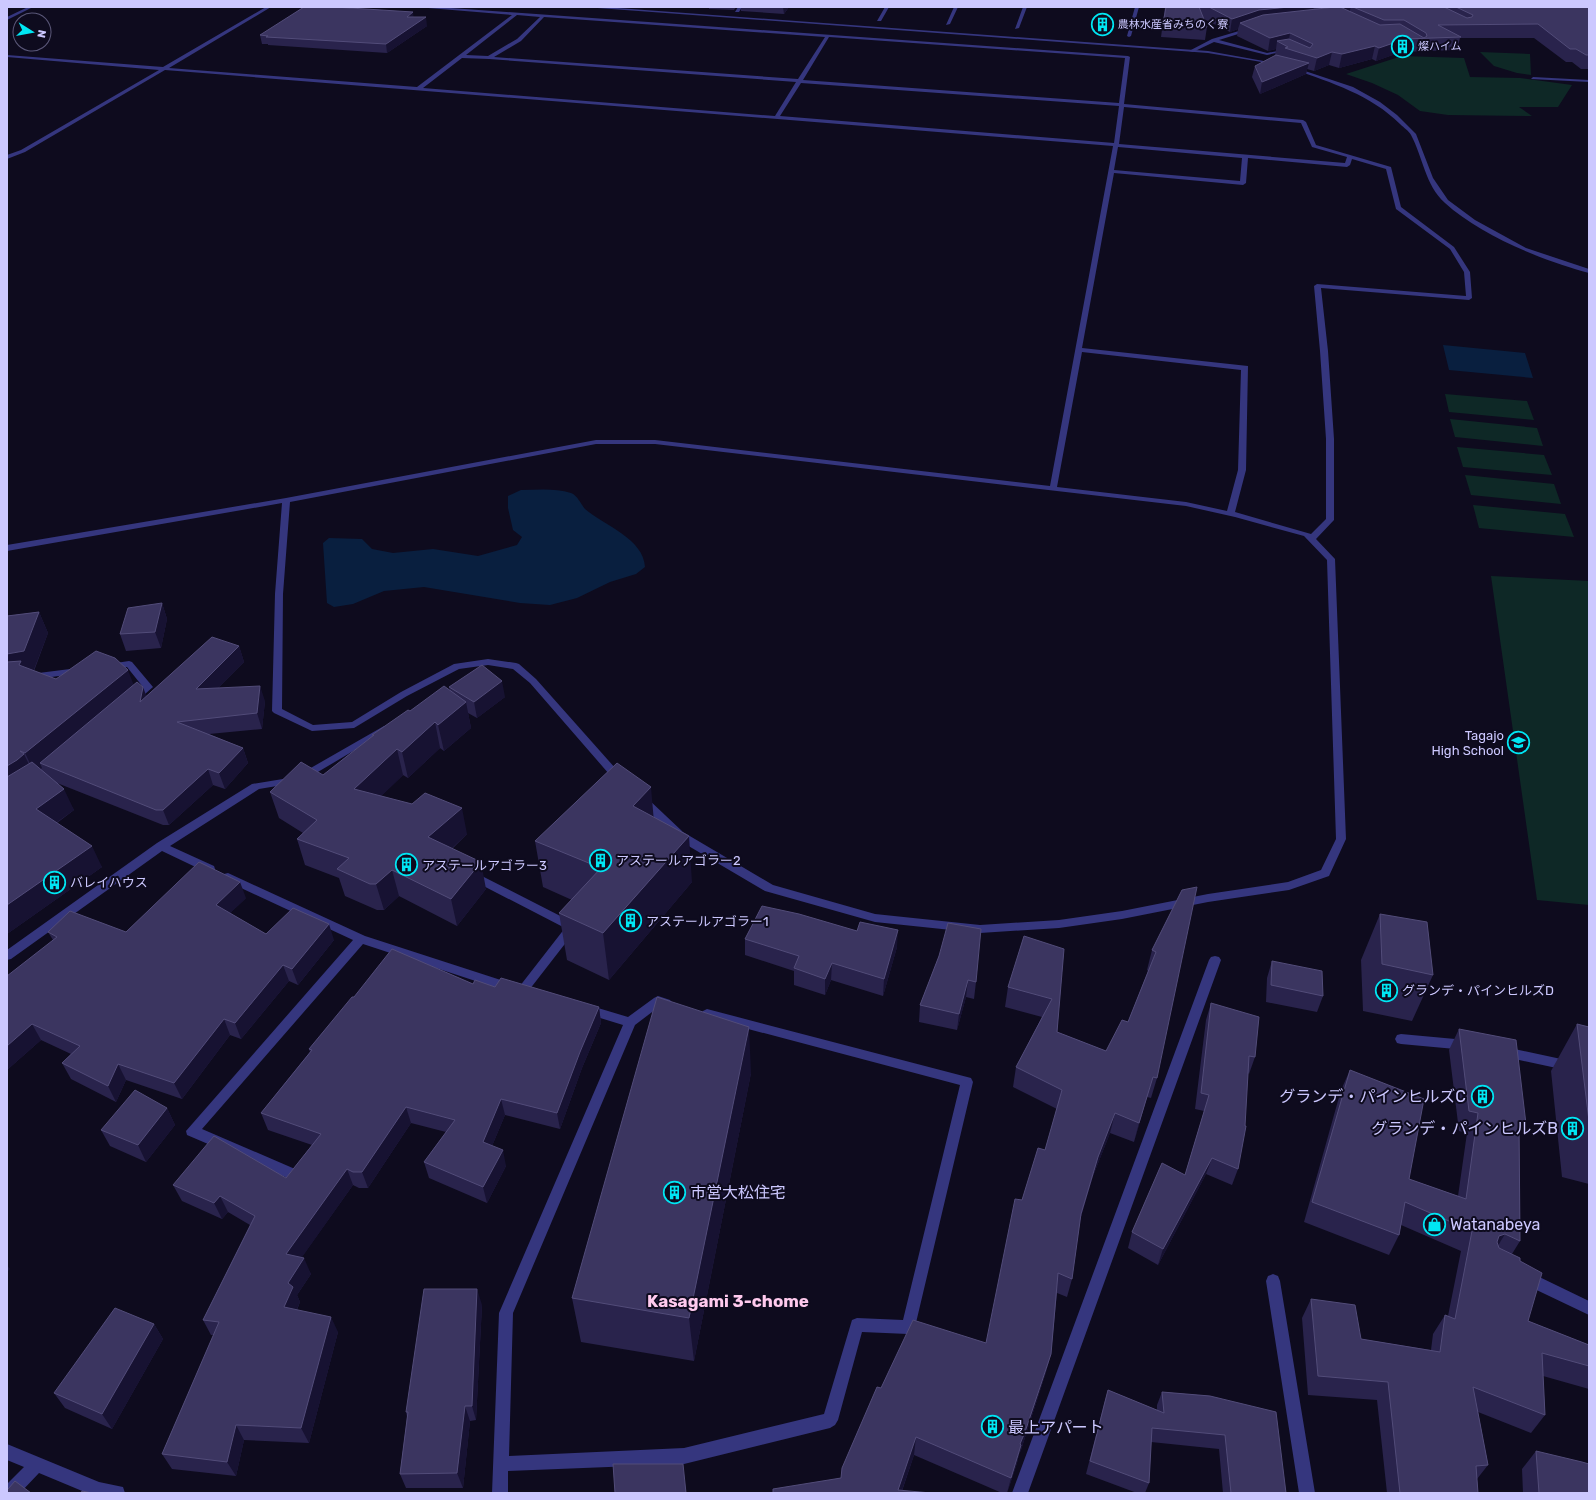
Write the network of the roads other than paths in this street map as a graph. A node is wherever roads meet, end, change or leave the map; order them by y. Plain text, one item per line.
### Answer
1 (31, 7) edge
2 (269, 7) edge
3 (418, 7) edge
4 (586, 7) edge
5 (887, 7) edge
6 (956, 7) edge
7 (1025, 7) edge
8 (1137, 7) edge
9 (516, 14) junction
10 (543, 16) junction
11 (7, 18) edge
12 (880, 20) dead end
13 (948, 24) dead end
14 (1017, 28) dead end
15 (1251, 28) edge
16 (828, 36) junction
17 (1129, 36) dead end
18 (1214, 40) junction
19 (1191, 50) junction
20 (1294, 53) edge
21 (7, 56) edge
22 (460, 56) junction
23 (489, 58) junction
24 (164, 68) junction
25 (1533, 78) dead end
26 (800, 81) junction
27 (1589, 81) edge
28 (418, 89) junction
29 (1122, 105) junction
30 (776, 118) junction
31 (1116, 145) junction
32 (1245, 156) junction
33 (1350, 156) junction
34 (7, 157) edge
35 (1111, 171) junction
36 (1589, 271) edge
37 (1078, 350) junction
38 (1053, 489) junction
39 (286, 500) junction
40 (1230, 514) junction
41 (1311, 538) junction
42 (7, 548) edge
43 (7, 680) edge
44 (124, 708) edge
45 (393, 724) edge
46 (161, 846) junction
47 (464, 870) edge
48 (361, 939) junction
49 (7, 956) edge
50 (1215, 960) dead end
51 (522, 991) junction
52 (536, 995) edge
53 (681, 1007) edge
54 (580, 1008) edge
55 (696, 1011) edge
56 (630, 1022) junction
57 (1401, 1039) dead end
58 (1476, 1046) edge
59 (1491, 1049) edge
60 (1589, 1070) edge
61 (290, 1173) edge
62 (1514, 1271) edge
63 (1274, 1281) dead end
64 (1589, 1308) edge
65 (7, 1452) edge
66 (37, 1464) junction
67 (502, 1464) junction
68 (9, 1493) edge
69 (117, 1493) edge
70 (500, 1493) edge
71 (1020, 1493) edge
72 (1307, 1493) edge

1 - 11 street
2 - 24 street
3 - 9 street
4 - 19 street
5 - 12 street
6 - 13 street
7 - 14 street
8 - 17 street
9 - 10 street
9 - 22 street
10 - 16 street
10 - 23 street
15 - 18 street
16 - 26 street
16 - 29 street
18 - 19 street
18 - 20 street
19 - 36 street
21 - 24 street
22 - 23 street
22 - 28 street
23 - 26 street
24 - 28 street
24 - 34 street
25 - 27 street
26 - 29 street
26 - 30 street
28 - 30 street
29 - 31 street
29 - 33 street
30 - 31 street
31 - 32 street
31 - 35 street
32 - 33 street
32 - 35 street
33 - 41 street
35 - 37 street
37 - 38 street
37 - 40 street
38 - 39 street
38 - 40 street
39 - 41 street
39 - 42 street
40 - 41 street
43 - 44 street
45 - 46 street
46 - 48 street
46 - 49 street
47 - 51 street
48 - 51 street
48 - 61 street
50 - 71 street
51 - 52 street
53 - 56 street
54 - 56 street
55 - 67 street
56 - 67 street
57 - 58 street
59 - 60 street
62 - 64 street
63 - 72 street
65 - 66 street
66 - 68 street
66 - 69 street
67 - 70 street

